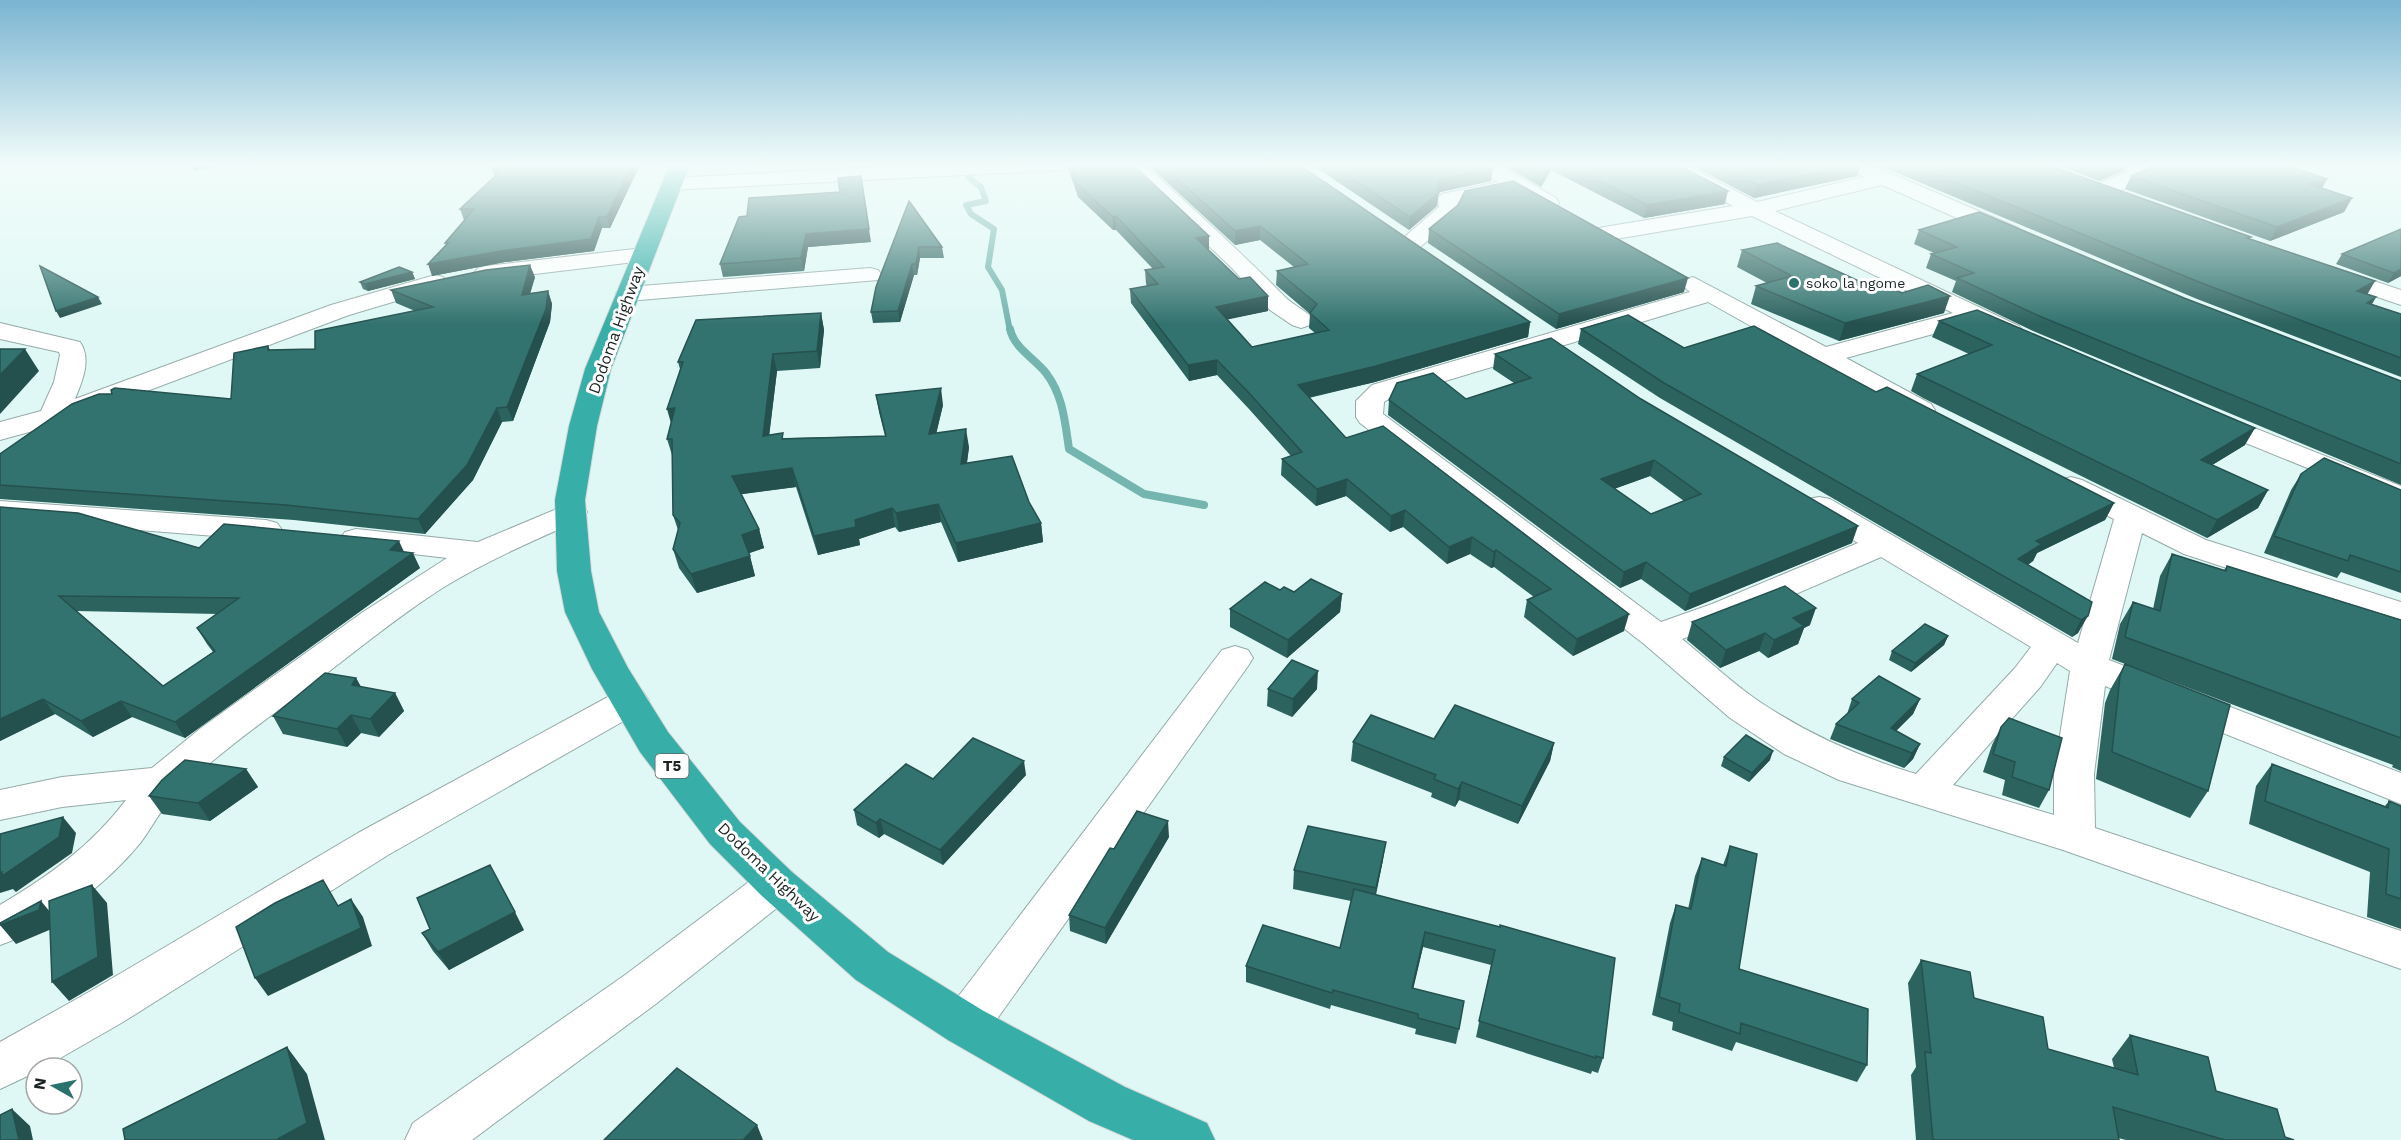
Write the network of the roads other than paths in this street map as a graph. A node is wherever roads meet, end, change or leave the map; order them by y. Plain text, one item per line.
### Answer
1 (658, 217) edge
2 (1190, 217) edge
3 (1440, 217) edge
4 (1573, 217) edge
5 (1711, 217) edge
6 (1771, 217) edge
7 (1974, 217) edge
8 (1383, 225) edge
9 (1604, 234) junction
10 (2034, 243) edge
11 (1410, 244) junction
12 (643, 255) junction
13 (1643, 256) edge
14 (1435, 261) edge
15 (2305, 264) edge
16 (1672, 272) edge
17 (870, 275) dead end
18 (628, 294) junction
19 (1711, 294) junction
20 (2401, 298) edge
21 (1975, 315) junction
22 (1300, 320) dead end
23 (1536, 330) junction
24 (0, 331) edge
25 (2028, 339) edge
26 (1822, 356) junction
27 (1586, 364) edge
28 (2189, 409) edge
29 (52, 417) junction
30 (1943, 421) edge
31 (0, 430) edge
32 (2047, 474) edge
33 (1796, 492) edge
34 (2401, 497) edge
35 (0, 510) edge
36 (571, 512) junction
37 (2130, 517) junction
38 (294, 532) edge
39 (330, 536) edge
40 (1883, 544) junction
41 (483, 552) junction
42 (2401, 614) edge
43 (1656, 636) junction
44 (2052, 644) junction
45 (1235, 658) dead end
46 (2089, 666) junction
47 (630, 701) junction
48 (162, 782) junction
49 (2401, 789) edge
50 (1923, 792) junction
51 (0, 805) edge
52 (2074, 837) junction
53 (777, 884) junction
54 (0, 927) edge
55 (2401, 950) edge
56 (965, 1025) junction
57 (0, 1067) edge
58 (431, 1140) edge
59 (1189, 1140) edge

1 - 12 highway, Dodoma Highway / T5
2 - 22 street
3 - 11 street
4 - 9 street
5 - 9 street
6 - 21 street
7 - 10 street
8 - 11 street
9 - 13 street
11 - 14 street
12 - 18 highway, Dodoma Highway / T5
12 - 29 street
15 - 20 street
16 - 19 street
17 - 18 street
18 - 36 highway, Dodoma Highway / T5
19 - 23 street
19 - 26 street
21 - 25 street
21 - 26 street
23 - 27 street
23 - 43 street
24 - 29 street
26 - 30 street
28 - 34 street
29 - 31 street
32 - 37 street
33 - 40 street
35 - 38 street
36 - 41 street
36 - 47 highway, Dodoma Highway / T5
37 - 42 street
37 - 46 street
39 - 41 street
40 - 43 street
40 - 44 street
41 - 48 street
43 - 50 street
44 - 46 street
44 - 50 street
45 - 56 street
46 - 49 street
46 - 52 street
47 - 53 highway, Dodoma Highway / T5
47 - 57 street
48 - 51 street
48 - 54 street
50 - 52 street
52 - 55 street
53 - 56 highway, Dodoma Highway / T5
53 - 58 street
56 - 59 highway, Dodoma Highway / T5

